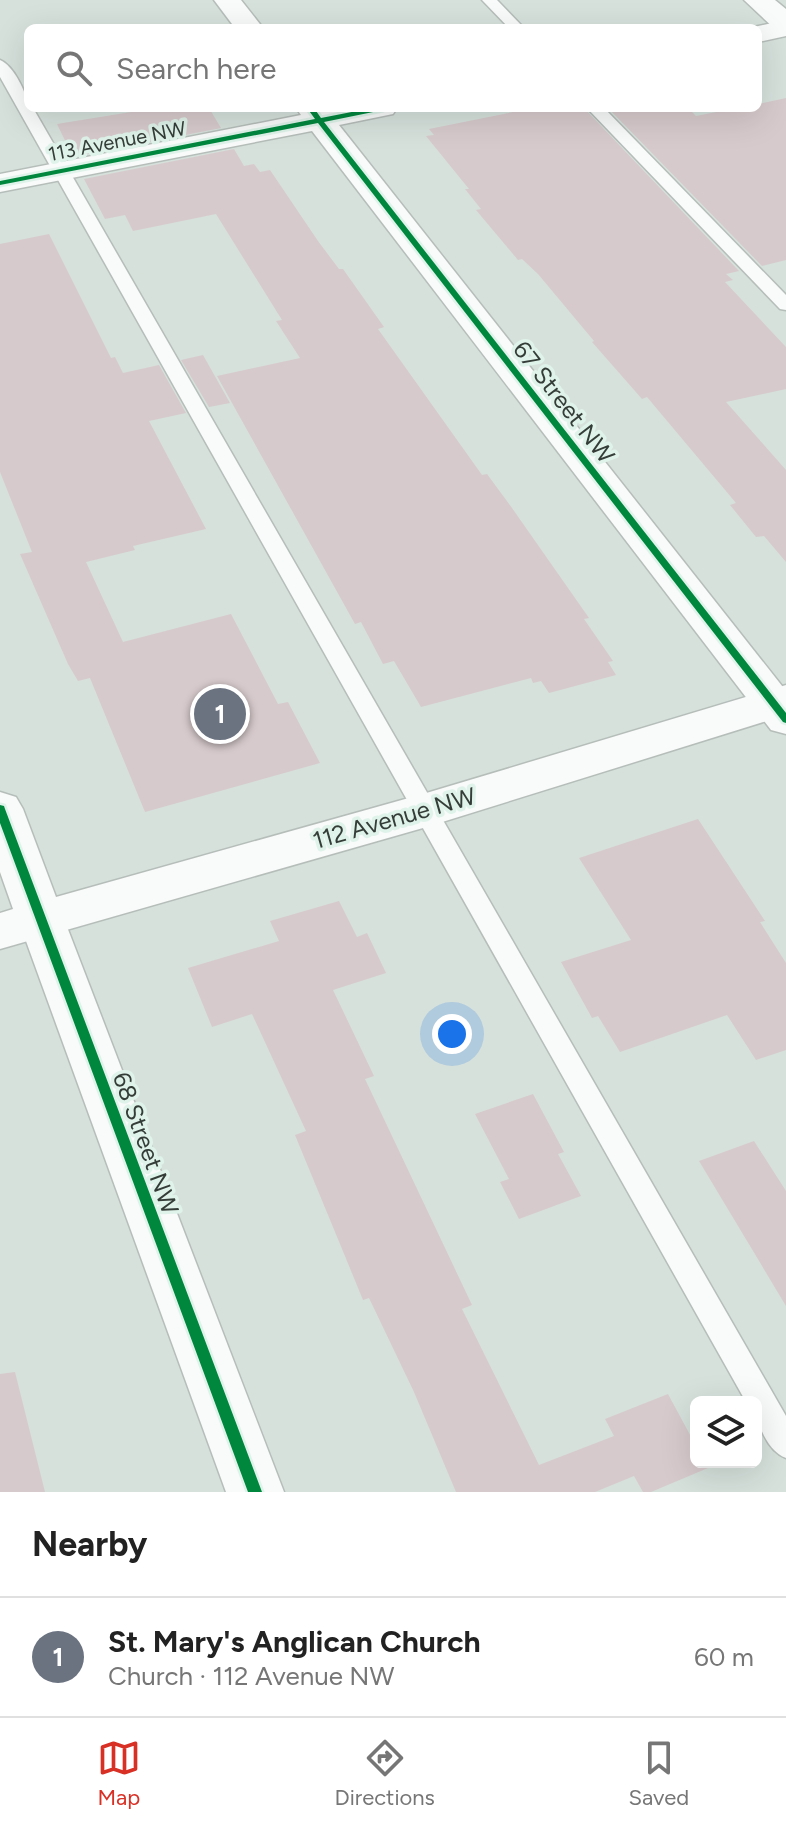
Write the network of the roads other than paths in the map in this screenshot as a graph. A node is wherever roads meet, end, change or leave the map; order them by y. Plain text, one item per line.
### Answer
1 (227, 0) edge
2 (489, 0) edge
3 (758, 0) edge
4 (246, 24) edge
5 (513, 24) edge
6 (786, 26) edge
7 (762, 33) edge
8 (0, 64) edge
9 (24, 105) edge
10 (28, 112) edge
11 (338, 112) edge
12 (599, 112) edge
13 (315, 114) edge
14 (62, 171) junction
15 (0, 183) edge
16 (786, 305) edge
17 (782, 708) edge
18 (0, 809) edge
19 (423, 811) junction
20 (20, 925) edge
21 (786, 1444) edge
22 (255, 1492) edge

1 - 4 street
2 - 5 lane
3 - 6 main road
6 - 7 street
8 - 9 lane
10 - 14 lane
11 - 13 street, 113 Avenue NW
12 - 16 lane
13 - 14 street, 113 Avenue NW
13 - 17 street, 67 Street NW
14 - 15 street, 113 Avenue NW
14 - 19 lane
17 - 19 main road, 112 Avenue NW
18 - 20 main road, 68 Street NW
19 - 20 main road, 112 Avenue NW
19 - 21 lane
20 - 22 street, 68 Street NW

